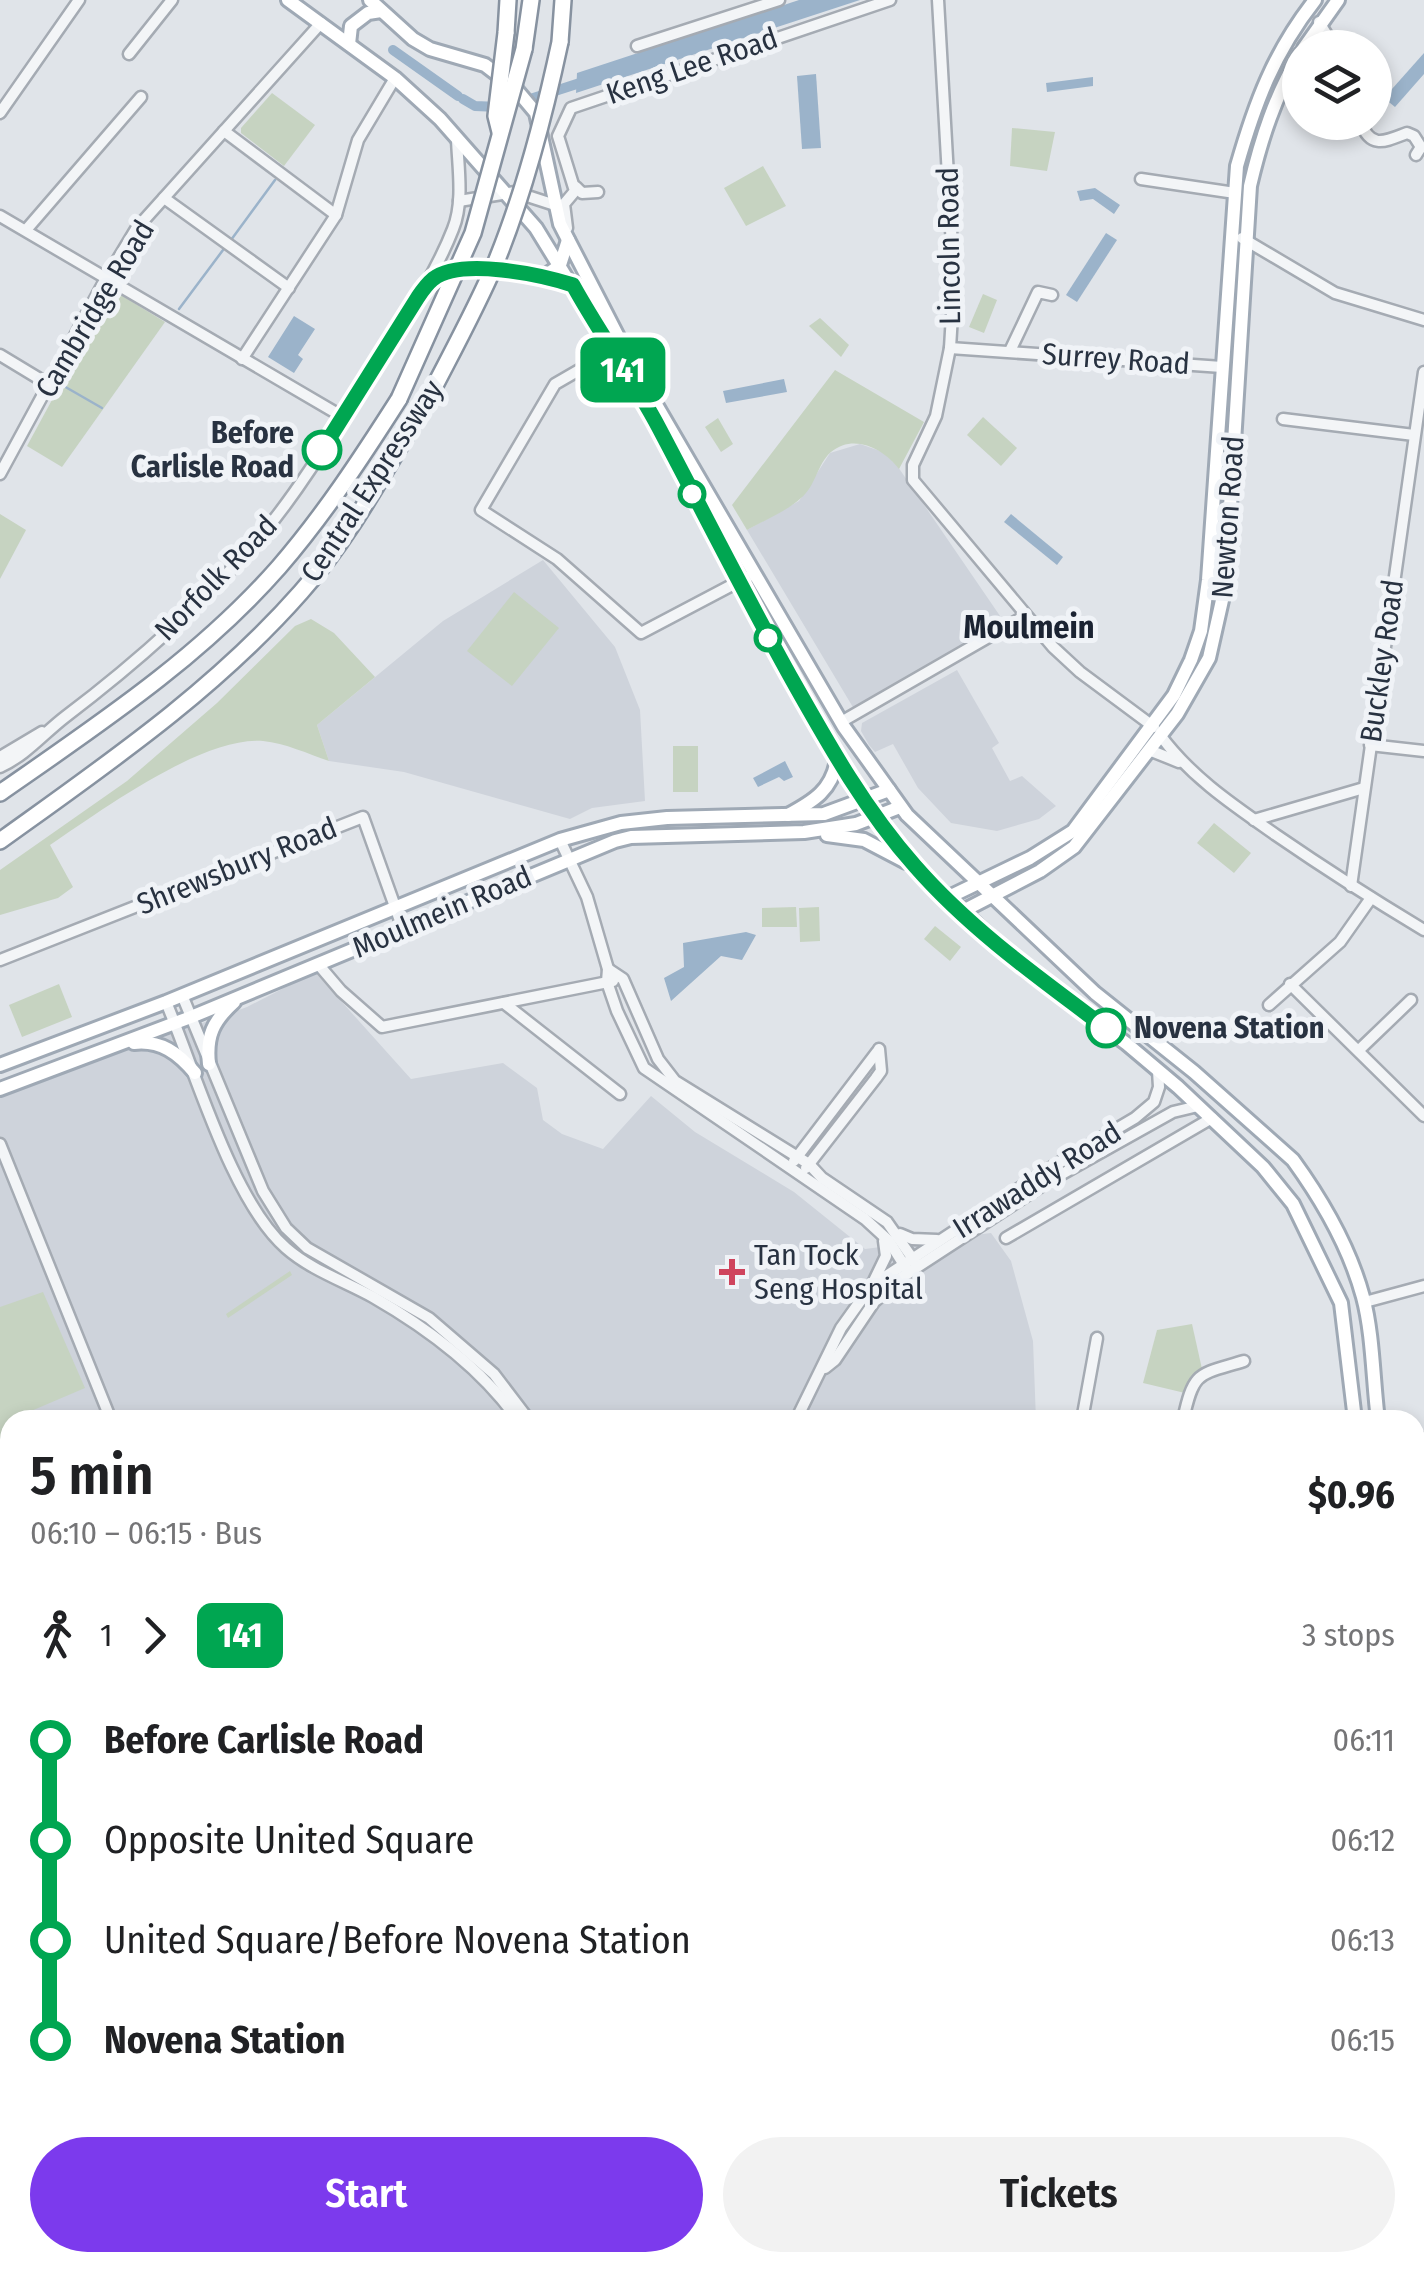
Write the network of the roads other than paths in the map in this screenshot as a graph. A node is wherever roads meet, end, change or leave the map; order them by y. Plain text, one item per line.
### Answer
1 (80, 0) edge
2 (172, 0) edge
3 (288, 0) edge
4 (508, 0) edge
5 (531, 0) edge
6 (566, 0) edge
7 (779, 0) edge
8 (890, 0) edge
9 (938, 0) edge
10 (1315, 0) edge
11 (1338, 0) edge
12 (376, 5) edge
13 (1319, 22) junction
14 (321, 23) junction
15 (1314, 30) edge
16 (1324, 30) edge
17 (349, 44) junction
18 (637, 46) dead end
19 (129, 54) dead end
20 (394, 78) junction
21 (1282, 85) edge
22 (141, 97) dead end
23 (0, 112) edge
24 (224, 131) junction
25 (502, 136) junction
26 (457, 137) junction
27 (1377, 140) edge
28 (1416, 156) dead end
29 (1141, 180) dead end
30 (574, 182) junction
31 (598, 192) dead end
32 (1235, 193) junction
33 (164, 198) junction
34 (459, 201) junction
35 (554, 206) junction
36 (336, 215) junction
37 (0, 216) edge
38 (26, 230) junction
39 (1239, 238) junction
40 (570, 245) junction
41 (560, 265) junction
42 (544, 277) junction
43 (106, 279) junction
44 (573, 285) junction
45 (1227, 286) junction
46 (289, 288) junction
47 (1243, 288) junction
48 (1052, 294) dead end
49 (418, 297) junction
50 (1424, 320) edge
51 (950, 348) junction
52 (1010, 350) junction
53 (612, 351) junction
54 (0, 356) edge
55 (242, 359) junction
56 (1222, 367) junction
57 (1424, 372) edge
58 (48, 384) junction
59 (343, 417) junction
60 (1283, 419) dead end
61 (1414, 435) junction
62 (0, 474) edge
63 (753, 574) junction
64 (738, 581) junction
65 (1025, 616) junction
66 (841, 722) junction
67 (48, 730) junction
68 (1158, 731) junction
69 (1370, 745) junction
70 (1148, 750) junction
71 (1424, 752) edge
72 (0, 756) edge
73 (837, 760) junction
74 (1180, 762) junction
75 (0, 768) edge
76 (1364, 788) junction
77 (888, 790) junction
78 (0, 793) edge
79 (864, 801) junction
80 (900, 807) junction
81 (786, 816) junction
82 (875, 817) junction
83 (1254, 820) junction
84 (804, 832) junction
85 (0, 840) edge
86 (560, 840) junction
87 (566, 860) junction
88 (917, 869) junction
89 (976, 883) junction
90 (1351, 886) junction
91 (990, 897) junction
92 (947, 898) junction
93 (1371, 898) junction
94 (395, 906) junction
95 (961, 912) junction
96 (404, 929) junction
97 (1424, 930) edge
98 (0, 960) edge
99 (318, 964) junction
100 (608, 969) junction
101 (624, 978) junction
102 (607, 982) junction
103 (1290, 984) junction
104 (182, 995) junction
105 (239, 996) junction
106 (1411, 1000) dead end
107 (166, 1002) junction
108 (504, 1003) junction
109 (1269, 1004) dead end
110 (191, 1017) junction
111 (175, 1023) junction
112 (110, 1048) junction
113 (1359, 1050) junction
114 (209, 1064) junction
115 (0, 1065) edge
116 (1158, 1071) junction
117 (195, 1073) junction
118 (0, 1088) edge
119 (620, 1094) dead end
120 (1198, 1106) junction
121 (1423, 1114) edge
122 (1212, 1118) junction
123 (0, 1144) edge
124 (794, 1161) junction
125 (809, 1164) junction
126 (801, 1175) junction
127 (882, 1232) junction
128 (898, 1233) junction
129 (1006, 1238) dead end
130 (942, 1239) junction
131 (910, 1266) junction
132 (872, 1286) junction
133 (1424, 1286) edge
134 (1364, 1302) junction
135 (1098, 1338) dead end
136 (1244, 1361) dead end
137 (824, 1368) junction
138 (107, 1410) edge
139 (510, 1410) edge
140 (521, 1410) edge
141 (801, 1410) edge
142 (1084, 1410) edge
143 (1186, 1410) edge
144 (1354, 1410) edge
145 (1377, 1410) edge

1 - 23 street
2 - 19 street
3 - 14 main road
4 - 25 highway, bridge
5 - 25 highway, Central Expressway, bridge
6 - 85 highway, Central Expressway, bridge
7 - 18 street
8 - 30 street, Keng Lee Road
9 - 51 street, Lincoln Road
10 - 32 main road, Newton Road
11 - 13 main road
12 - 17 main road
12 - 35 main road
13 - 15 main road
13 - 16 street
14 - 17 main road
14 - 24 street, Cambridge Road
17 - 20 main road
20 - 26 main road
20 - 36 street
21 - 39 main road, Newton Road
22 - 38 street
24 - 33 street, Cambridge Road
24 - 36 street
25 - 78 highway, Central Expressway, bridge
26 - 34 street, Norfolk Road
26 - 41 main road
27 - 28 street
29 - 32 street
30 - 31 street
30 - 40 street, Keng Lee Road
32 - 39 main road, Newton Road
33 - 43 street, Cambridge Road
33 - 46 street, Cambridge Road
34 - 35 street
34 - 49 street, Norfolk Road
35 - 40 main road
36 - 46 street
37 - 38 street
38 - 43 street
39 - 45 main road, Newton Road
39 - 47 main road, Newton Road
39 - 50 street
40 - 41 main road
40 - 63 main road
41 - 42 main road
41 - 44 main road
42 - 44 main road
42 - 49 street, Norfolk Road
43 - 55 street
43 - 58 street, Cambridge Road
44 - 53 main road
45 - 47 main road
45 - 56 main road, Newton Road
46 - 55 street
47 - 68 main road, Newton Road
48 - 52 street, Surrey Road
49 - 59 street, Norfolk Road
51 - 52 street, Surrey Road
51 - 65 street, Lincoln Road
52 - 56 street, Surrey Road
53 - 64 main road
53 - 64 street
54 - 58 street
55 - 59 street
56 - 68 main road, Newton Road
57 - 61 street, Buckley Road
58 - 62 street, Cambridge Road
59 - 67 street, Norfolk Road
60 - 61 street
61 - 69 street, Buckley Road
63 - 64 street
63 - 66 main road
64 - 73 main road
65 - 66 street
65 - 68 street
66 - 77 main road
67 - 72 street
67 - 75 street
68 - 70 main road, Newton Road
68 - 74 street
68 - 89 main road, Newton Road
69 - 71 street
69 - 76 street, Buckley Road
70 - 74 street
70 - 91 main road, Newton Road
73 - 79 main road
73 - 81 main road
74 - 83 street
76 - 83 street
76 - 90 street, Buckley Road
77 - 79 main road, Moulmein Road
77 - 80 main road
79 - 81 main road, Moulmein Road
79 - 82 main road
80 - 82 main road, Moulmein Road
80 - 89 main road
81 - 86 main road, Moulmein Road
82 - 84 main road, Moulmein Road
82 - 88 main road
83 - 90 street
84 - 87 main road, Moulmein Road
84 - 88 main road
86 - 87 street
86 - 94 main road, Moulmein Road
87 - 96 main road, Moulmein Road
87 - 100 street
88 - 92 main road
89 - 91 main road
89 - 92 main road, Newton Road
90 - 93 street
91 - 95 main road
91 - 134 main road
92 - 95 main road
93 - 97 street
93 - 103 street
94 - 96 street, Shrewsbury Road
94 - 98 street, Shrewsbury Road
94 - 104 main road, Moulmein Road
95 - 116 main road
96 - 99 main road, Moulmein Road
99 - 105 main road, Moulmein Road
99 - 108 street
100 - 101 street
100 - 102 street
101 - 102 street
101 - 124 street
102 - 108 street
102 - 124 street
103 - 109 street
103 - 113 street
104 - 107 main road, Moulmein Road
104 - 110 street
105 - 110 main road, Moulmein Road
105 - 114 main road
106 - 113 street
107 - 111 street
107 - 115 main road, Moulmein Road
108 - 119 street
110 - 111 main road, Moulmein Road
110 - 114 street
111 - 112 main road, Moulmein Road
111 - 117 street
112 - 117 main road
112 - 118 main road, Moulmein Road
113 - 121 street
114 - 140 street
116 - 120 main road
116 - 130 street, Irrawaddy Road
117 - 139 street
120 - 122 main road
120 - 131 street, Irrawaddy Road
122 - 129 street
122 - 144 main road
123 - 138 street
124 - 125 street
124 - 125 street
124 - 126 street
125 - 126 street
125 - 128 street
126 - 127 street
127 - 131 street
127 - 132 street
128 - 130 street
128 - 131 street
130 - 131 street, Irrawaddy Road
131 - 132 street, Irrawaddy Road
131 - 137 street, Irrawaddy Road
132 - 137 street, Irrawaddy Road
133 - 134 street
134 - 145 main road
135 - 142 street
136 - 143 street
137 - 141 street, Irrawaddy Road

